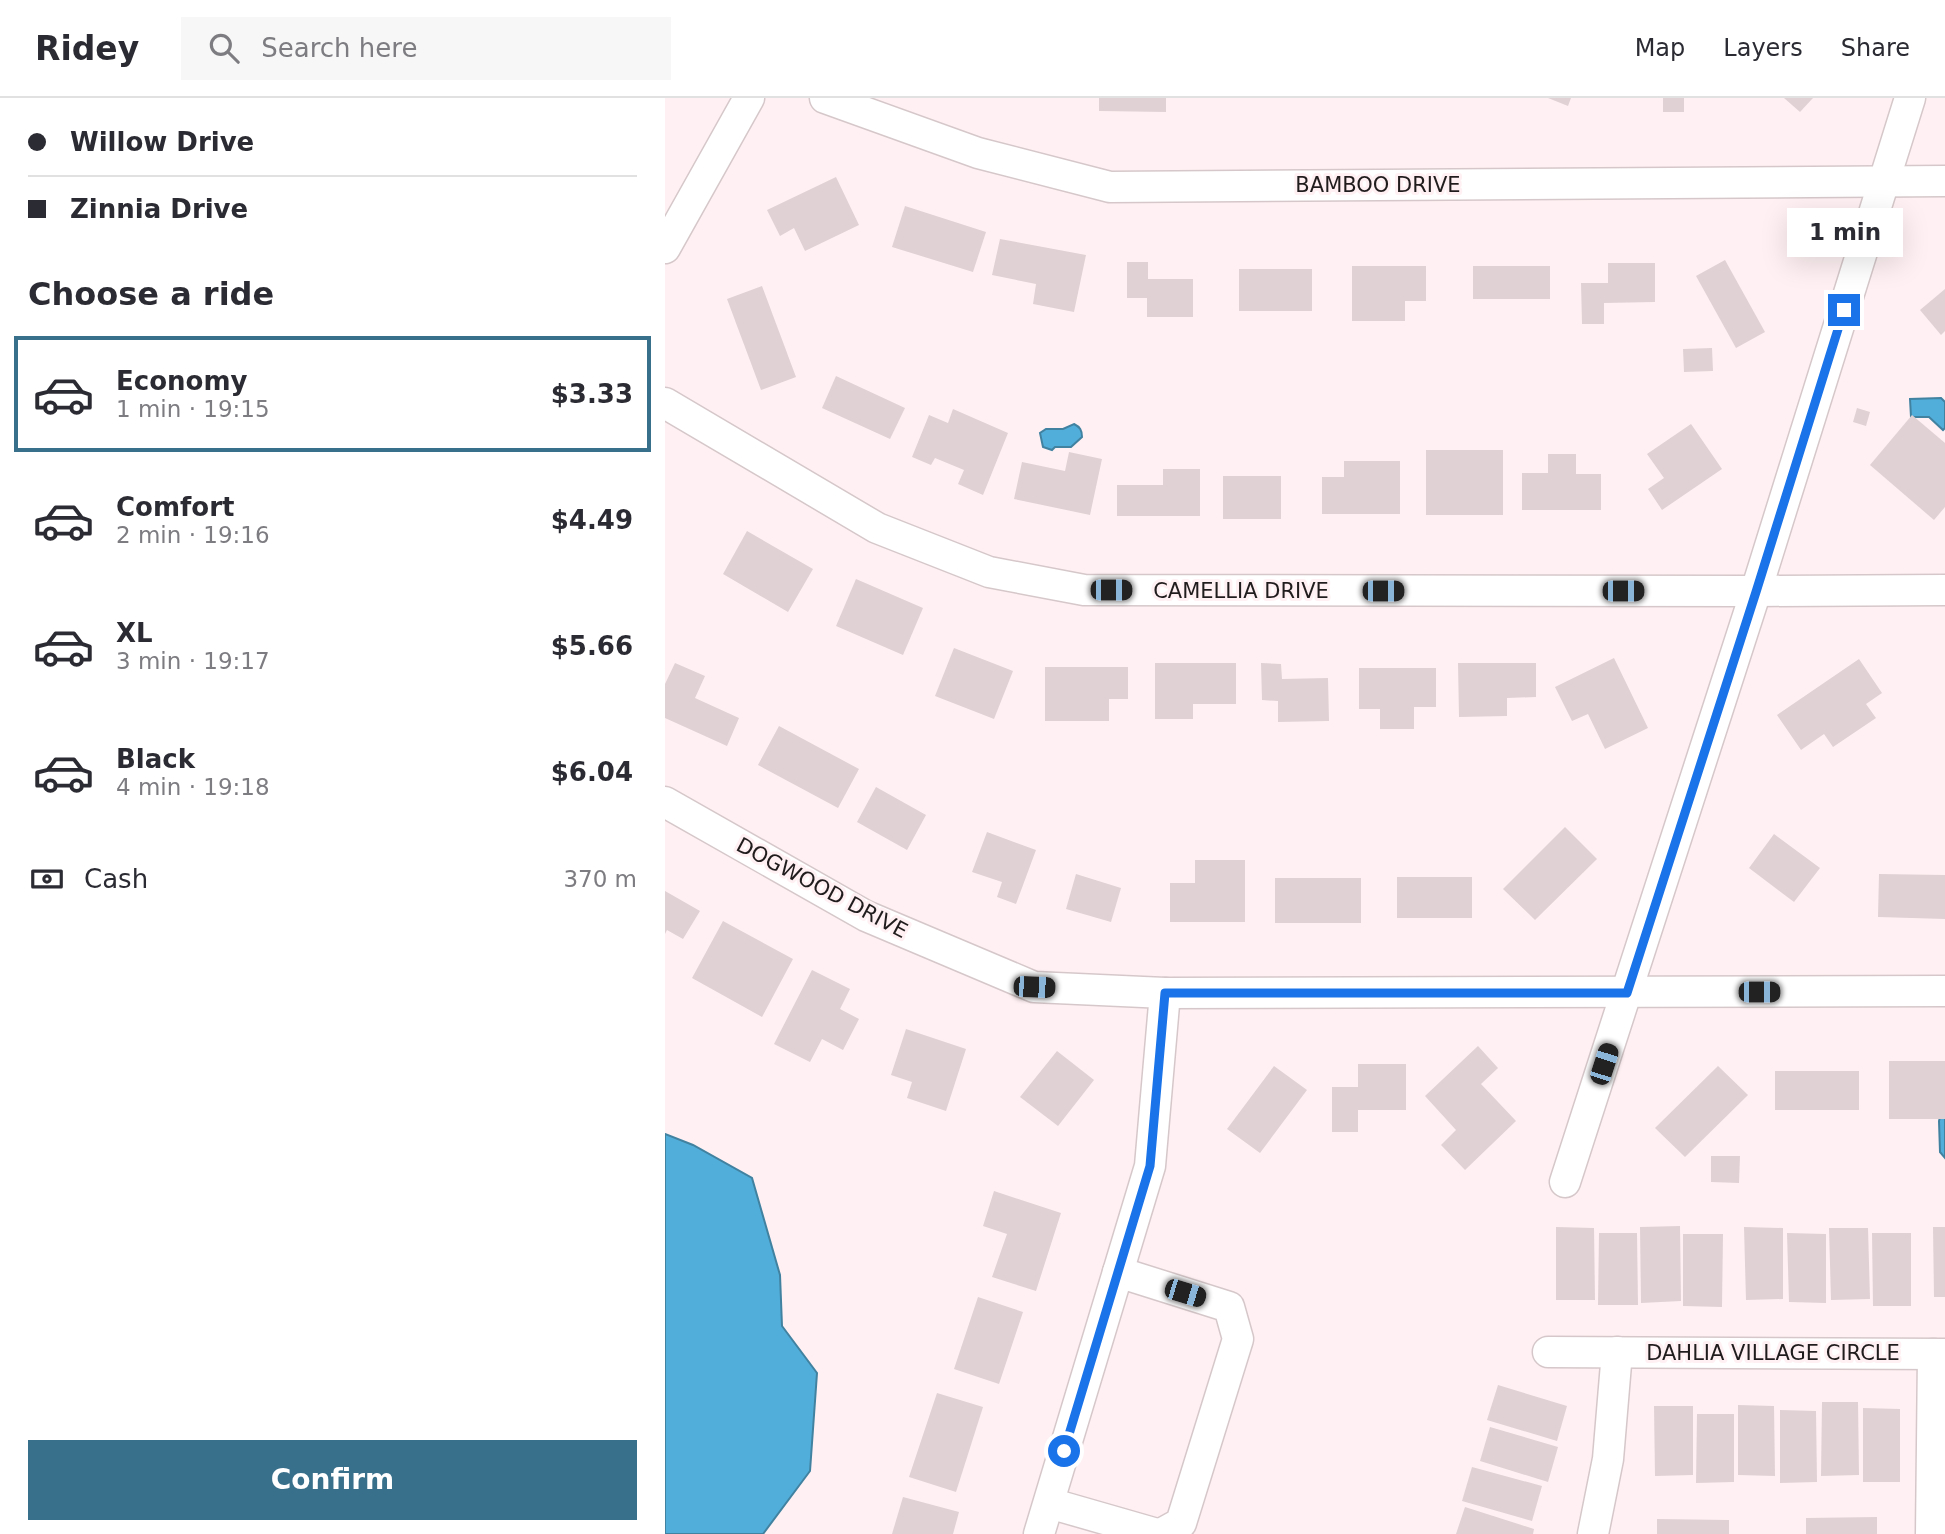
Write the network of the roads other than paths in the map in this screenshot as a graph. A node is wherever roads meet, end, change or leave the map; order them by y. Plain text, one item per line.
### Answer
1 (748, 98) edge
2 (825, 98) edge
3 (1910, 98) edge
4 (1884, 181) junction
5 (1945, 181) edge
6 (665, 248) edge
7 (665, 402) edge
8 (1945, 590) edge
9 (1756, 592) junction
10 (665, 802) edge
11 (1945, 991) edge
12 (1165, 993) junction
13 (1627, 993) junction
14 (1565, 1182) dead end
15 (1118, 1272) junction
16 (1548, 1352) dead end
17 (1617, 1352) junction
18 (1939, 1354) edge
19 (1049, 1503) junction
20 (1039, 1534) edge
21 (1159, 1534) edge
22 (1593, 1534) edge
23 (1931, 1534) edge

1 - 6 street
2 - 4 street, BAMBOO DRIVE
3 - 4 street
4 - 5 street, BAMBOO DRIVE
4 - 9 street
7 - 9 street, CAMELLIA DRIVE
8 - 9 street, CAMELLIA DRIVE
9 - 13 street
10 - 12 street, DOGWOOD DRIVE
11 - 13 street, DOGWOOD DRIVE
12 - 13 street, DOGWOOD DRIVE
12 - 15 street
13 - 14 street
15 - 19 street
15 - 21 street
16 - 17 street
17 - 18 street, DAHLIA VILLAGE CIRCLE
17 - 22 street, DAHLIA VILLAGE CIRCLE
18 - 23 street, DAHLIA VILLAGE CIRCLE
19 - 20 street
19 - 21 street

